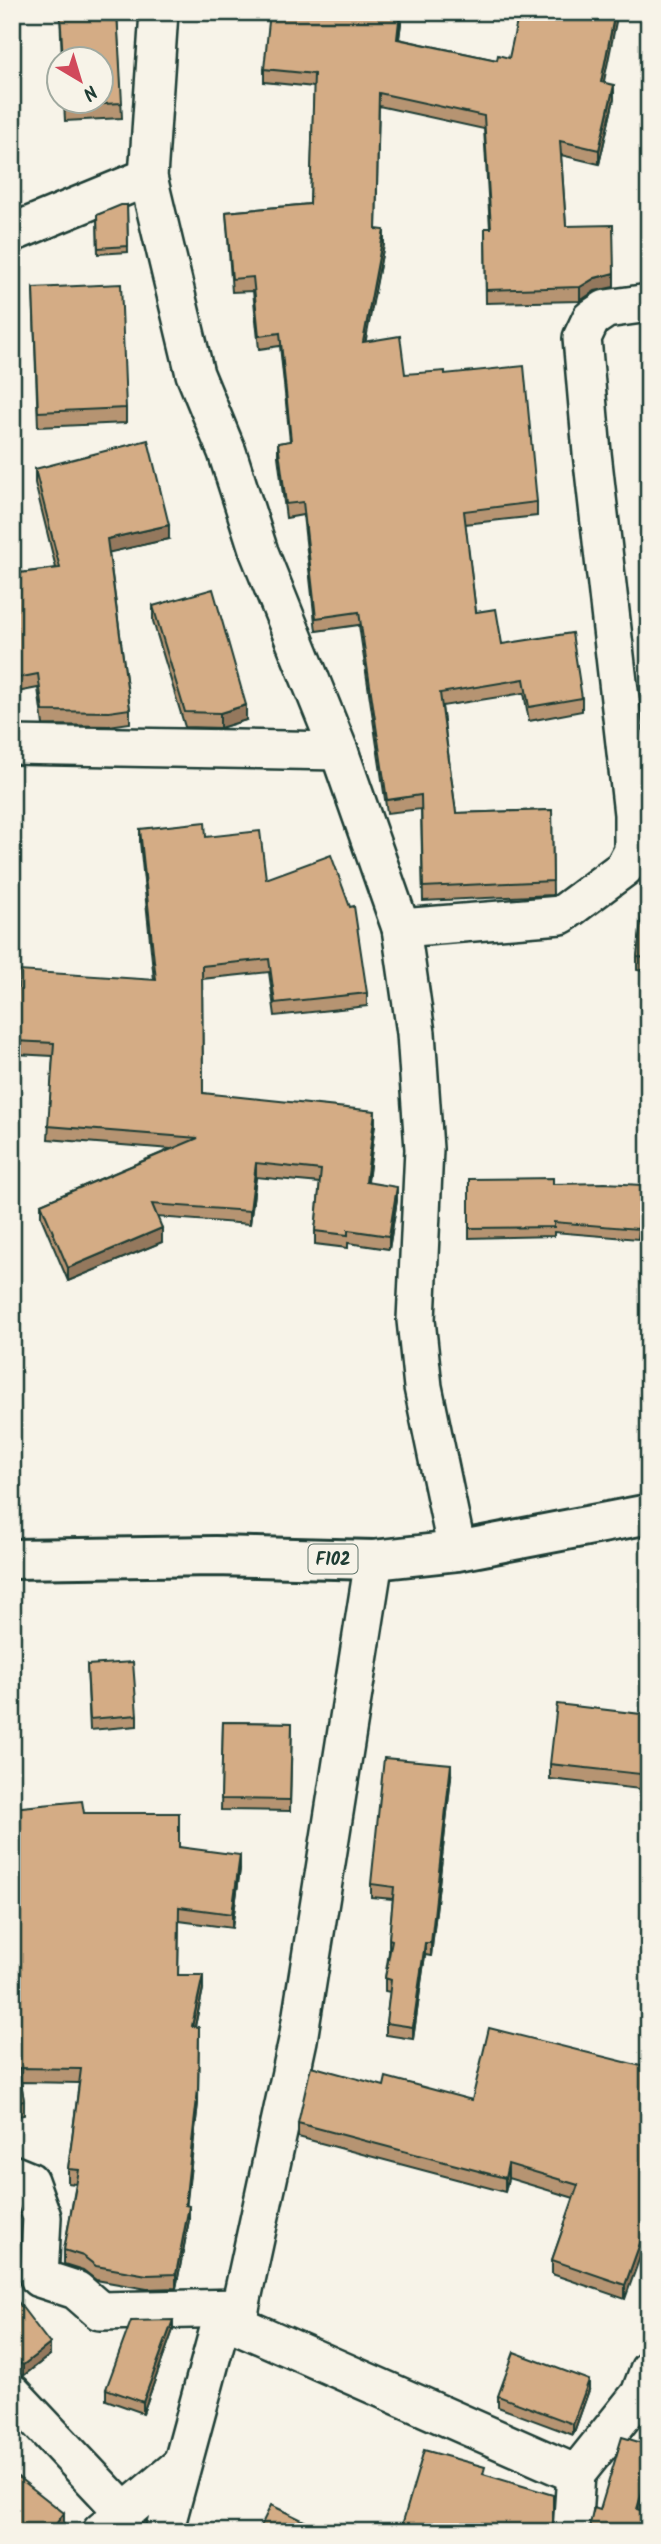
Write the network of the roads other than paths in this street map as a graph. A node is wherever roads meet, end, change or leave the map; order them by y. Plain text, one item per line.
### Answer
1 (159, 12) edge
2 (148, 177) junction
3 (12, 233) edge
4 (649, 303) edge
5 (12, 745) edge
6 (339, 751) junction
7 (401, 928) junction
8 (649, 1514) edge
9 (457, 1551) junction
10 (12, 1559) edge
11 (374, 1560) junction
12 (12, 2174) edge
13 (231, 2313) junction
14 (649, 2370) edge
15 (12, 2393) edge
16 (181, 2465) junction
17 (576, 2474) junction
18 (113, 2522) edge
19 (164, 2532) edge
20 (572, 2532) edge

1 - 2 street
2 - 3 street
2 - 6 street
4 - 7 street
5 - 6 street
6 - 7 street
7 - 9 street
8 - 9 main road, F102
9 - 11 main road, F102
10 - 11 main road, F102
11 - 13 street
12 - 13 street
13 - 16 street
13 - 17 street
14 - 17 street
15 - 18 street
16 - 18 street
16 - 19 street
17 - 20 street

